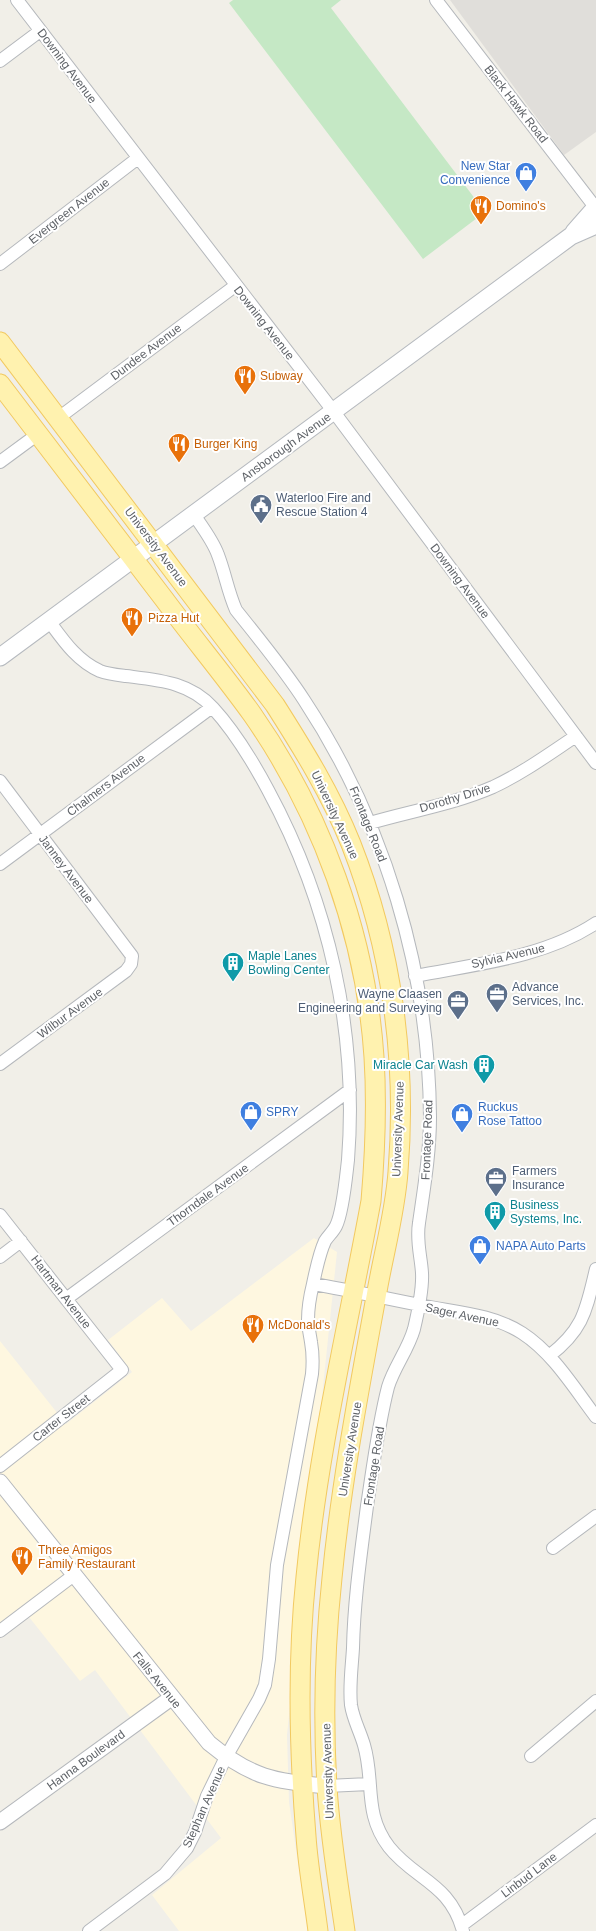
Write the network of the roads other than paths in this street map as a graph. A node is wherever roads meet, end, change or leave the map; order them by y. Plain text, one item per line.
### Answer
1 (17, 0) edge
2 (436, 0) edge
3 (40, 30) junction
4 (0, 60) edge
5 (138, 158) junction
6 (596, 207) edge
7 (596, 225) edge
8 (571, 236) junction
9 (0, 264) edge
10 (235, 286) junction
11 (0, 342) edge
12 (0, 384) edge
13 (334, 412) junction
14 (57, 419) junction
15 (38, 434) junction
16 (0, 462) edge
17 (194, 515) junction
18 (154, 544) junction
19 (133, 559) junction
20 (49, 621) junction
21 (0, 657) edge
22 (212, 707) junction
23 (576, 736) junction
24 (596, 763) edge
25 (0, 781) edge
26 (370, 823) junction
27 (40, 834) junction
28 (0, 864) edge
29 (596, 923) edge
30 (132, 956) joint
31 (415, 976) junction
32 (0, 1064) edge
33 (350, 1090) junction
34 (0, 1214) edge
35 (21, 1241) junction
36 (0, 1257) edge
37 (596, 1269) edge
38 (313, 1284) junction
39 (354, 1291) junction
40 (376, 1295) junction
41 (66, 1299) junction
42 (418, 1305) junction
43 (549, 1356) junction
44 (122, 1370) joint
45 (596, 1417) edge
46 (0, 1466) edge
47 (0, 1482) edge
48 (596, 1516) edge
49 (553, 1548) dead end
50 (74, 1575) junction
51 (0, 1631) edge
52 (171, 1698) junction
53 (596, 1701) edge
54 (531, 1756) dead end
55 (226, 1758) junction
56 (302, 1784) junction
57 (369, 1784) junction
58 (327, 1786) junction
59 (0, 1822) edge
60 (596, 1824) edge
61 (462, 1928) edge
62 (88, 1931) edge
63 (318, 1931) edge
64 (345, 1931) edge

1 - 3 street, Downing Avenue
2 - 6 street, Black Hawk Road
3 - 4 street
3 - 5 street, Downing Avenue
5 - 9 street, Evergreen Avenue
5 - 10 street, Downing Avenue
6 - 8 main road, Ansborough Avenue
7 - 8 main road, Ansborough Avenue
8 - 13 main road, Ansborough Avenue
10 - 13 street, Downing Avenue
10 - 14 street, Dundee Avenue
11 - 14 main road, University Avenue
12 - 15 main road, University Avenue
13 - 17 main road, Ansborough Avenue
13 - 23 street, Downing Avenue
14 - 18 main road, University Avenue
15 - 16 street
15 - 19 main road, University Avenue
17 - 18 main road, Ansborough Avenue
17 - 26 street, Frontage Road
18 - 19 main road, Ansborough Avenue
18 - 40 main road, University Avenue
19 - 20 main road, Ansborough Avenue
19 - 39 main road, University Avenue
20 - 21 main road, Ansborough Avenue
20 - 22 street
22 - 27 street, Chalmers Avenue
22 - 33 street
23 - 24 street, Downing Avenue
23 - 26 street, Dorothy Drive
25 - 27 street, Janney Avenue
26 - 31 street, Frontage Road
27 - 28 street, Chalmers Avenue
27 - 30 street, Janney Avenue
29 - 31 street, Sylvia Avenue
30 - 32 street, Wilbur Avenue
31 - 42 street, Frontage Road
33 - 38 street
33 - 41 street, Thorndale Avenue
34 - 35 street, Hartman Avenue
35 - 36 street
35 - 41 street, Hartman Avenue
37 - 43 street
38 - 39 street, Sager Avenue
38 - 55 street
39 - 40 street, Sager Avenue
39 - 56 main road, University Avenue
40 - 42 street, Sager Avenue
40 - 58 main road, University Avenue
41 - 44 street, Hartman Avenue
42 - 43 street, Sager Avenue
42 - 57 street, Frontage Road
43 - 45 street, Sager Avenue
44 - 46 street, Carter Street
47 - 50 street, Falls Avenue
48 - 49 street
50 - 51 street
50 - 52 street, Falls Avenue
52 - 55 street, Falls Avenue
52 - 59 street, Hanna Boulevard
53 - 54 street
55 - 56 street, Falls Avenue
55 - 62 street, Stephan Avenue
56 - 58 street, Falls Avenue
56 - 63 main road, University Avenue
57 - 58 street, Falls Avenue
57 - 61 street, Frontage Road
58 - 64 main road, University Avenue
60 - 61 street, Linbud Lane

